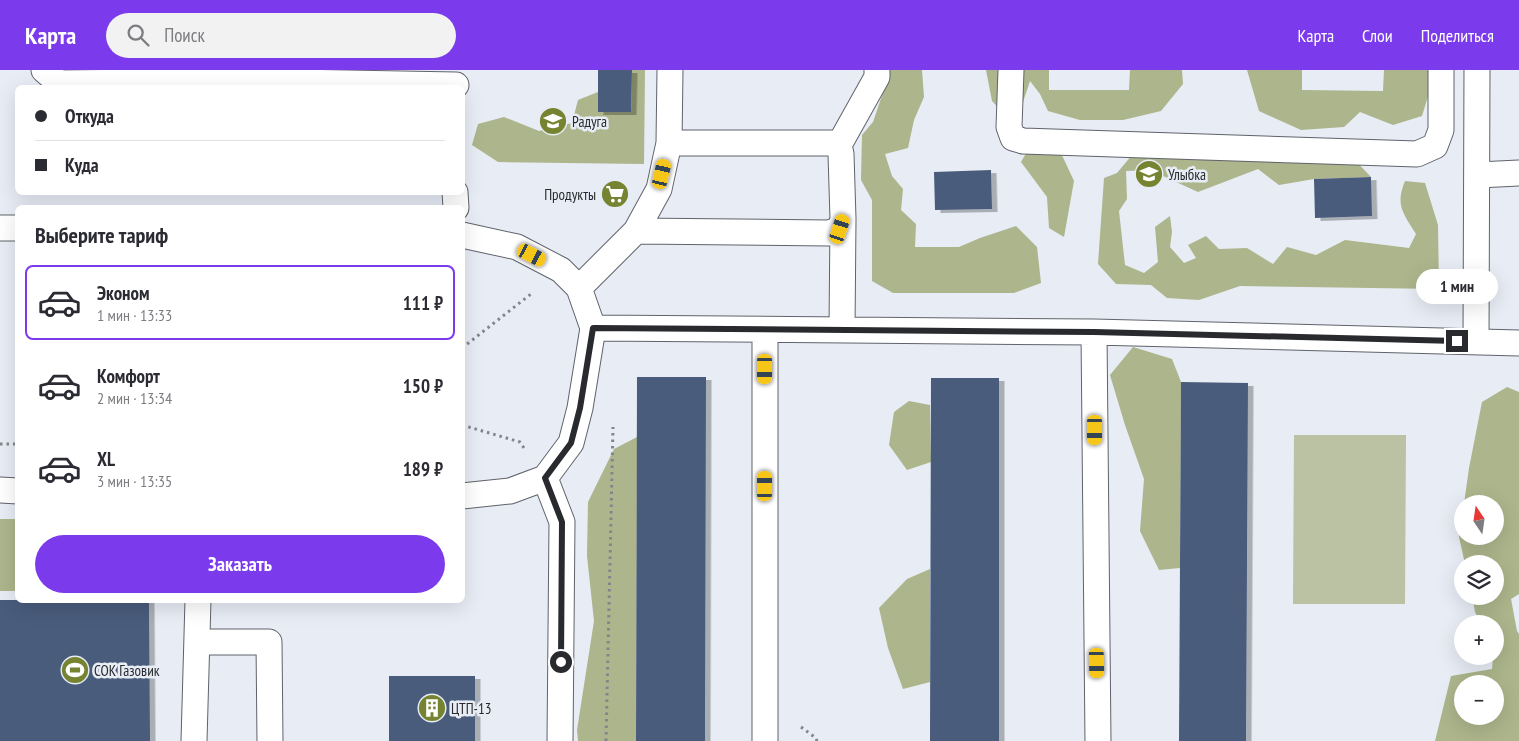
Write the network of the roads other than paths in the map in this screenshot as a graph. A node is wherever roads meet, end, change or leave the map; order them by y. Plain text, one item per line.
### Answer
1 (44, 70) edge
2 (670, 70) edge
3 (877, 70) edge
4 (1011, 70) edge
5 (1441, 70) edge
6 (1477, 70) edge
7 (238, 75) edge
8 (456, 81) edge
9 (1441, 130) junction
10 (1478, 130) junction
11 (669, 143) junction
12 (839, 146) junction
13 (1519, 173) edge
14 (1478, 175) junction
15 (843, 219) junction
16 (0, 228) edge
17 (15, 228) edge
18 (636, 231) junction
19 (465, 236) edge
20 (579, 288) junction
21 (593, 328) junction
22 (765, 330) junction
23 (842, 330) junction
24 (1094, 332) junction
25 (1476, 341) junction
26 (1519, 343) edge
27 (545, 478) junction
28 (0, 490) edge
29 (15, 491) edge
30 (465, 496) edge
31 (198, 603) edge
32 (197, 642) junction
33 (194, 741) edge
34 (270, 741) edge
35 (560, 741) edge
36 (765, 741) edge
37 (1098, 741) edge

1 - 7 lane
2 - 11 lane
3 - 12 lane
4 - 9 lane
5 - 9 lane
6 - 10 lane
7 - 8 lane
9 - 10 lane
10 - 14 lane
11 - 12 lane
11 - 18 lane
12 - 15 lane
13 - 14 lane
14 - 25 lane
15 - 18 lane
15 - 23 lane
16 - 17 lane
18 - 20 lane
19 - 20 lane
20 - 21 lane
21 - 22 lane
21 - 27 lane
22 - 23 lane
22 - 36 lane
23 - 24 lane
24 - 25 lane
24 - 37 lane
25 - 26 lane
27 - 30 lane
27 - 35 lane
28 - 29 lane
31 - 32 lane
32 - 33 lane
32 - 34 lane

